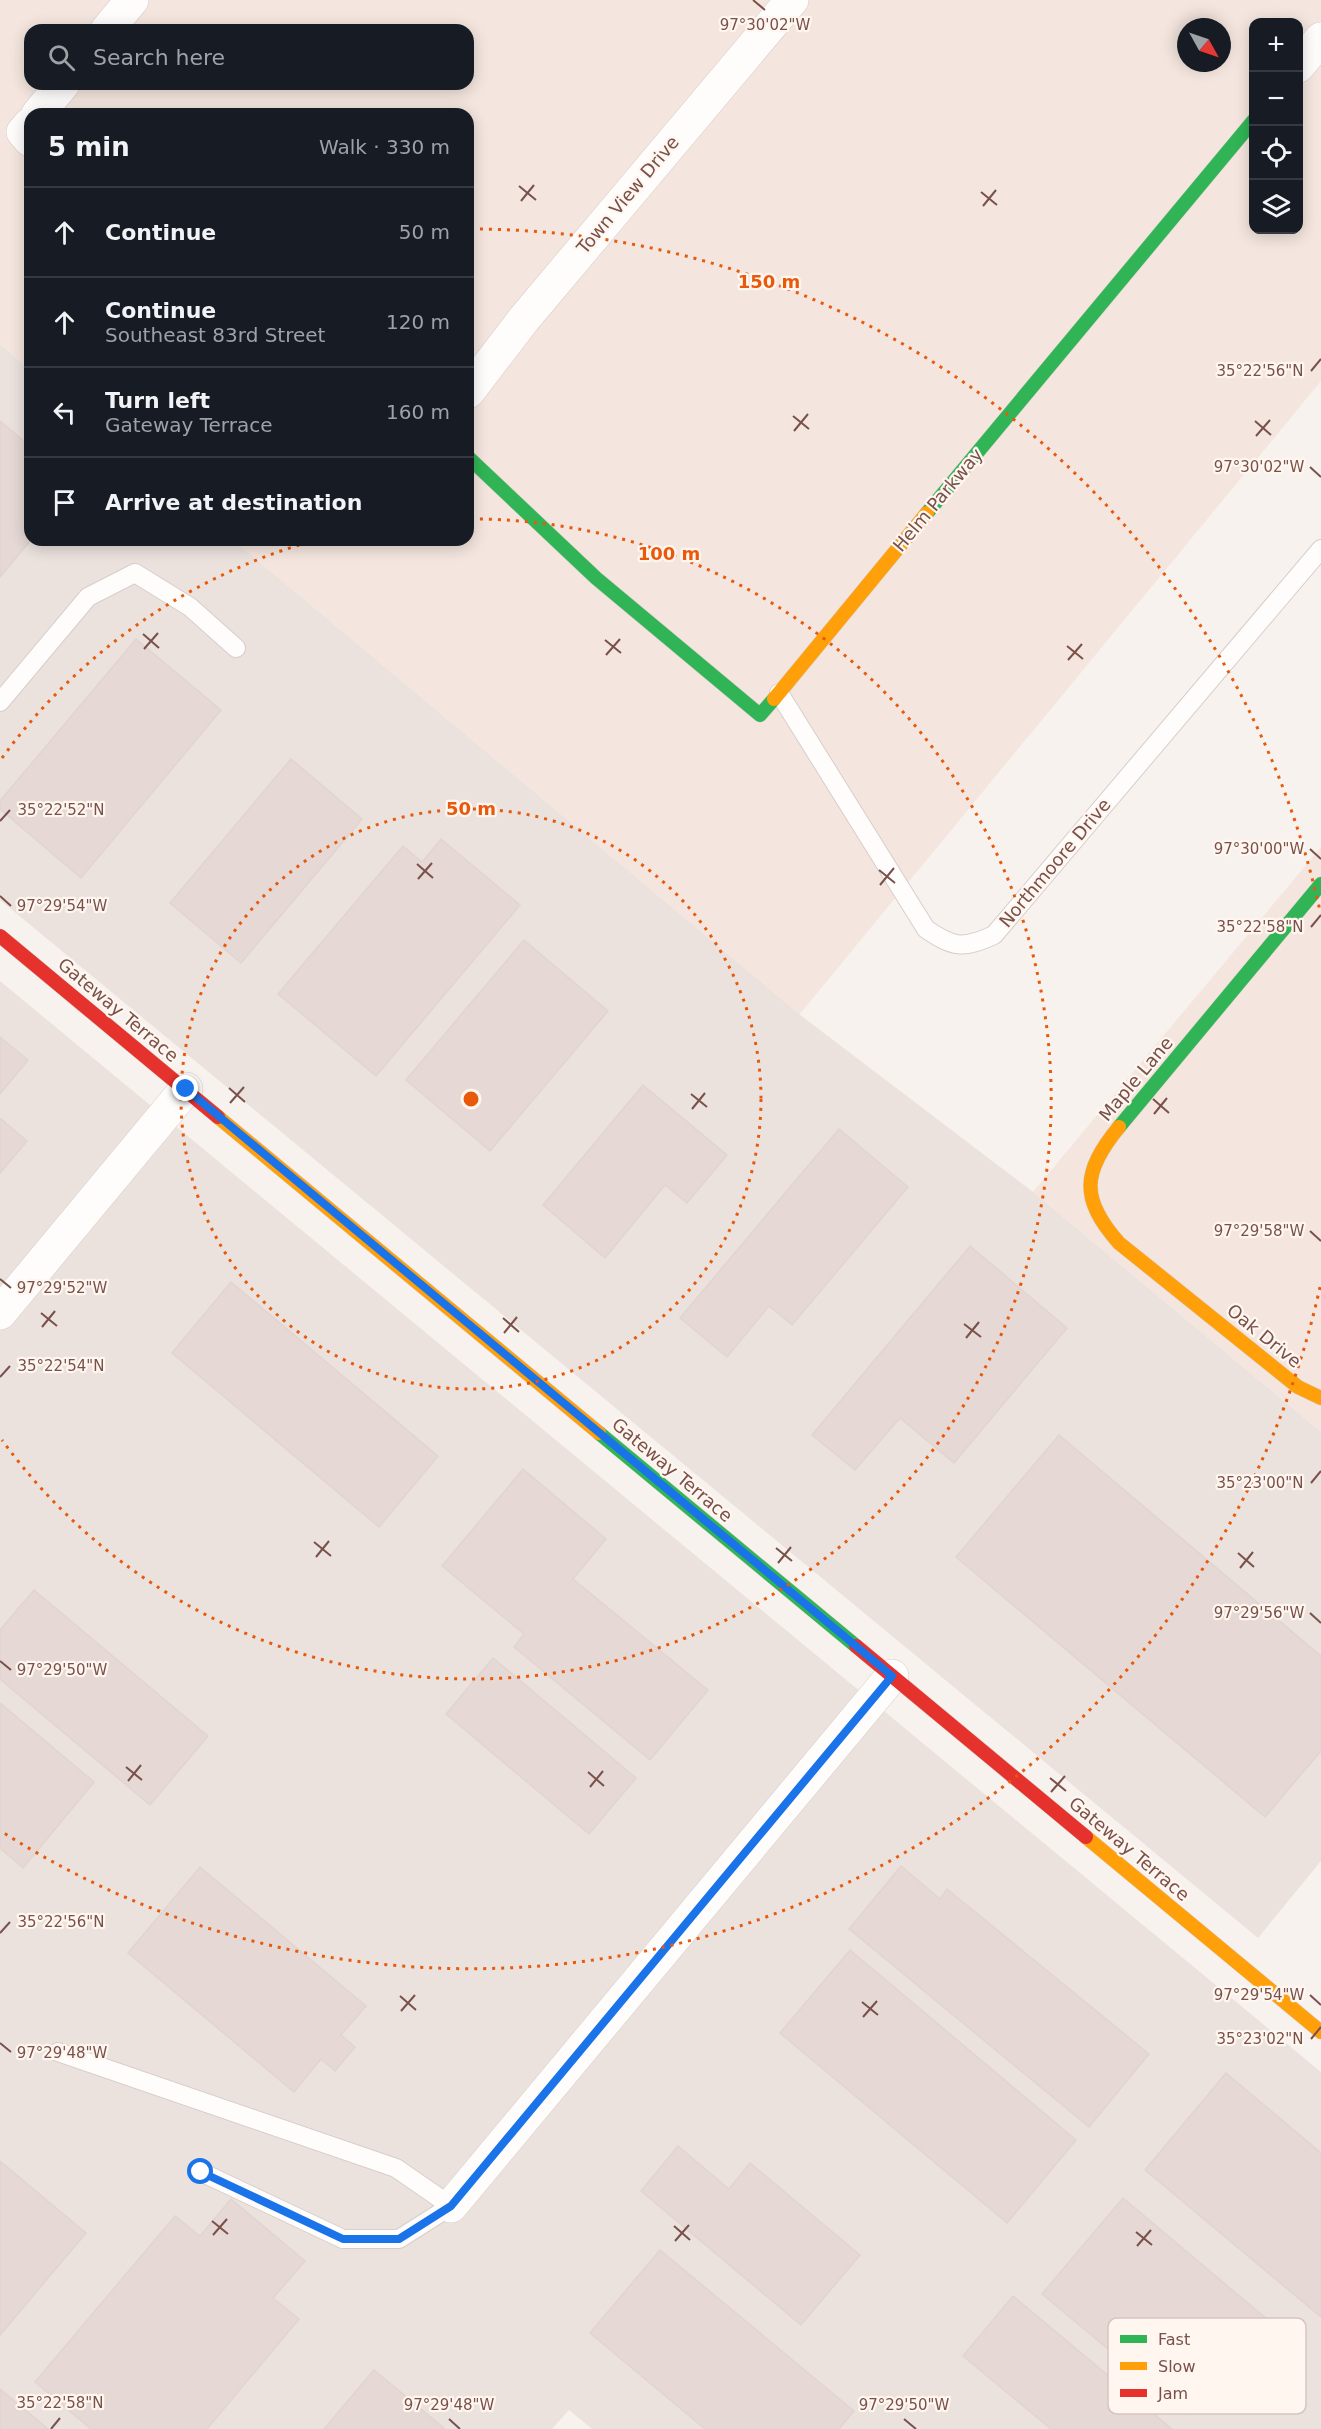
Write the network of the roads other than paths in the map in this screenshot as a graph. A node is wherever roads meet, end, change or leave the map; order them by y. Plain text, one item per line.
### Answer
1 (132, 0) edge
2 (792, 0) edge
3 (113, 24) edge
4 (1321, 39) edge
5 (1303, 61) edge
6 (58, 90) edge
7 (43, 108) edge
8 (1249, 126) edge
9 (474, 384) edge
10 (474, 463) edge
11 (1321, 549) edge
12 (236, 648) dead end
13 (779, 693) junction
14 (0, 702) edge
15 (1321, 884) edge
16 (0, 936) edge
17 (186, 1089) junction
18 (1187, 1297) joint
19 (0, 1313) edge
20 (1321, 1398) edge
21 (892, 1676) junction
22 (1321, 2032) edge
23 (58, 2052) dead end
24 (201, 2172) dead end
25 (451, 2206) junction

1 - 3 street
2 - 9 street, Town View Drive
4 - 5 street
6 - 7 street
8 - 13 street, Helm Parkway
10 - 13 street, Helm Parkway
11 - 13 lane, Northmoore Drive
12 - 14 lane
15 - 18 street, Maple Lane
16 - 17 street, Gateway Terrace
17 - 19 street
17 - 21 street, Gateway Terrace
18 - 20 street, Oak Drive
21 - 22 street, Gateway Terrace
21 - 25 street
23 - 25 lane
24 - 25 lane

